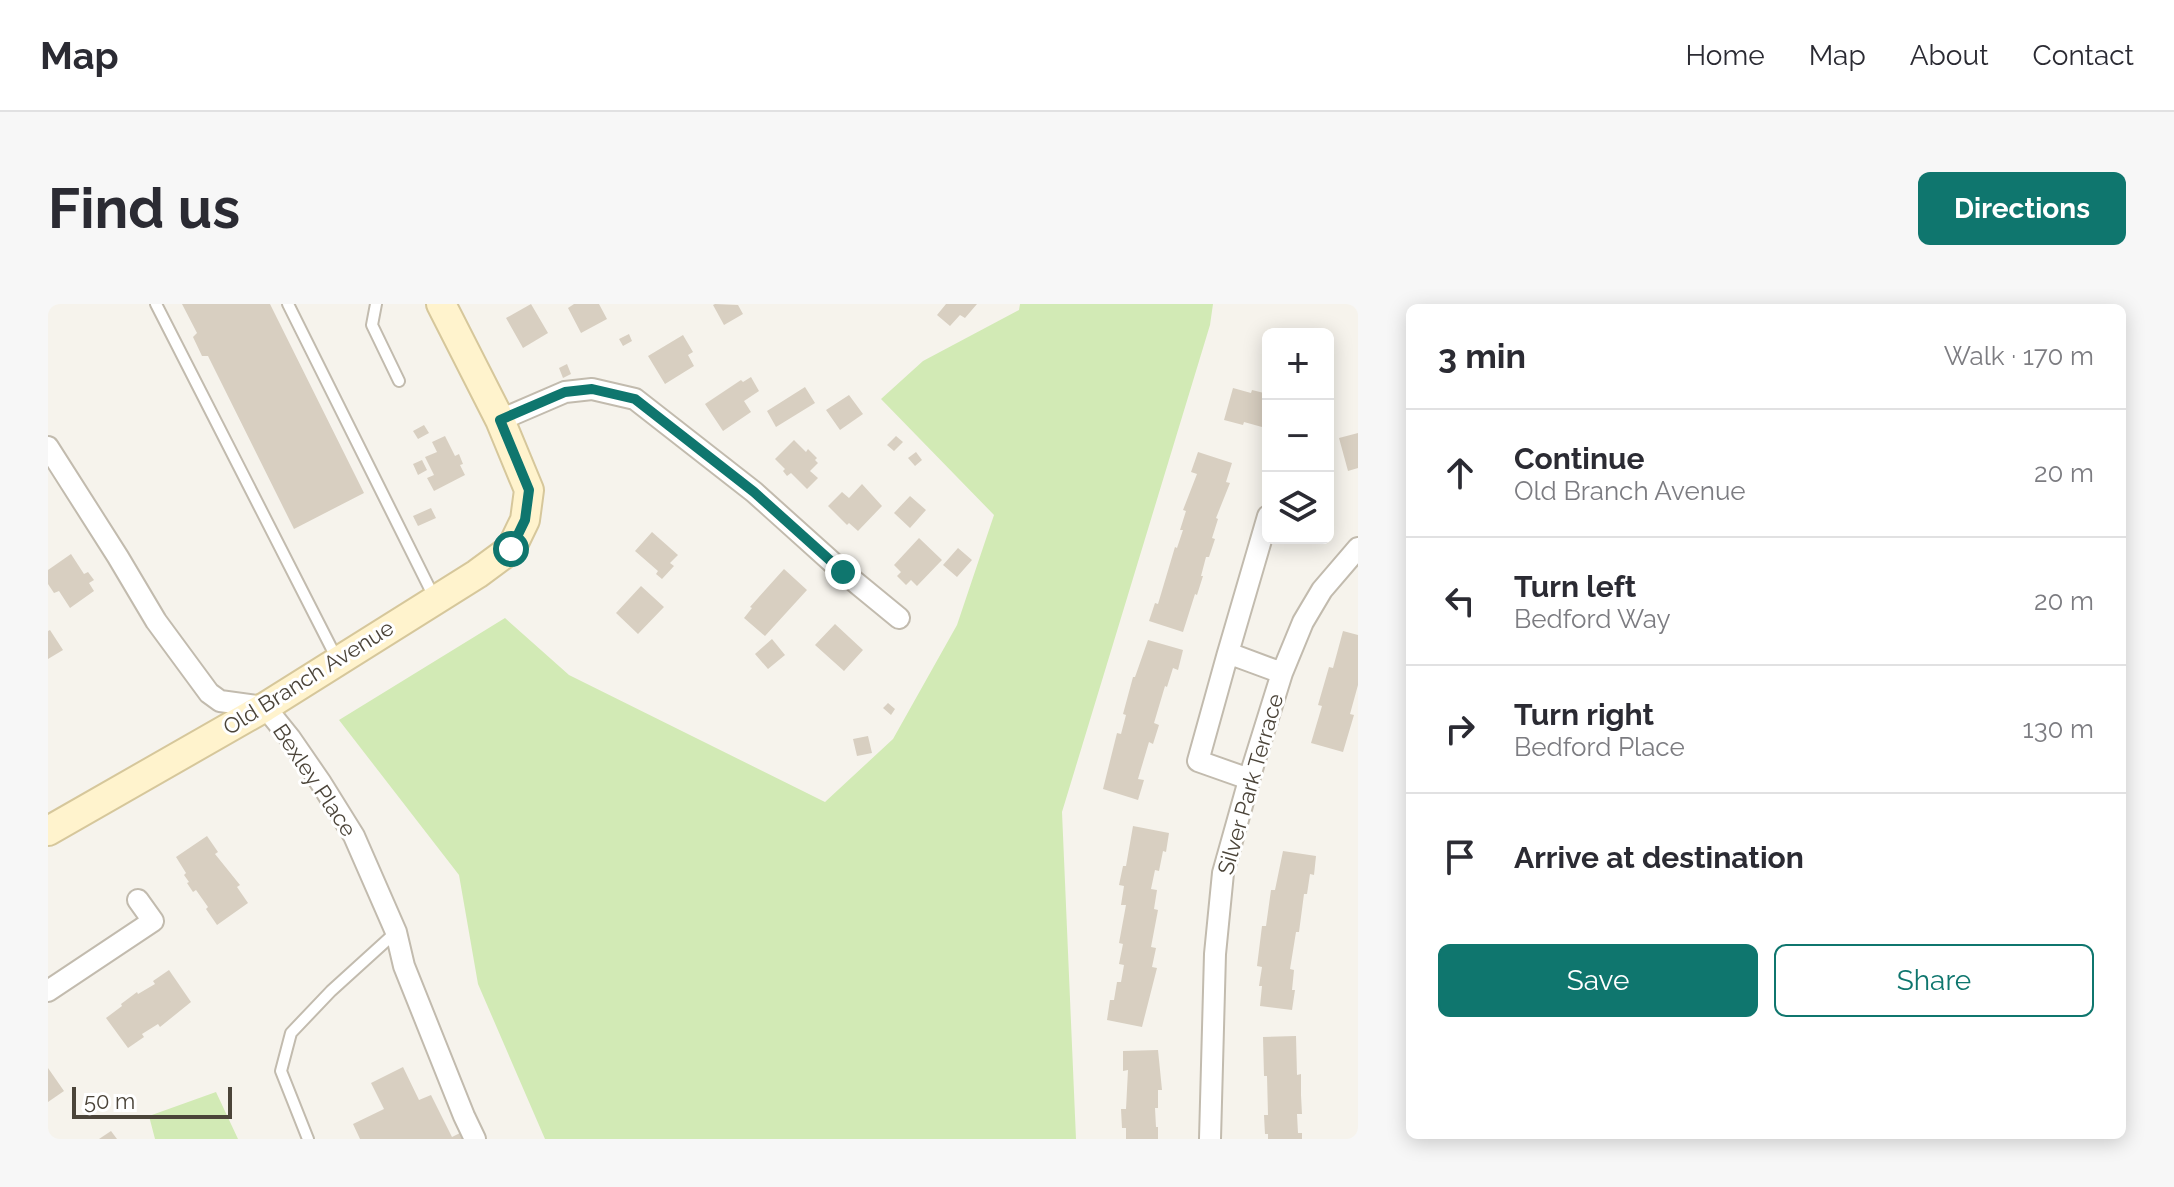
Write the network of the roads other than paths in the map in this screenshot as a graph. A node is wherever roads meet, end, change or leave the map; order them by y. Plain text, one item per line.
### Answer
1 (156, 304) edge
2 (288, 304) edge
3 (376, 304) edge
4 (446, 308) edge
5 (399, 381) dead end
6 (500, 420) junction
7 (48, 447) edge
8 (1262, 537) edge
9 (1358, 548) edge
10 (435, 599) junction
11 (899, 618) dead end
12 (1228, 653) junction
13 (338, 661) junction
14 (1282, 673) junction
15 (265, 707) junction
16 (1249, 779) junction
17 (48, 831) edge
18 (138, 900) dead end
19 (396, 932) junction
20 (48, 991) edge
21 (308, 1139) edge
22 (475, 1139) edge
23 (1210, 1139) edge

1 - 13 lane
2 - 10 lane
3 - 5 lane
4 - 6 street
6 - 10 street, Old Branch Avenue
6 - 11 street
7 - 15 street, Bexley Place
8 - 12 street
9 - 14 street, Silver Park Terrace
10 - 13 street, Old Branch Avenue
12 - 14 street
12 - 16 street
13 - 15 street, Old Branch Avenue
14 - 16 street, Silver Park Terrace
15 - 17 street, Old Branch Avenue
15 - 19 street, Bexley Place
16 - 23 street, Silver Park Terrace
18 - 20 street
19 - 21 lane
19 - 22 street, Bexley Place

